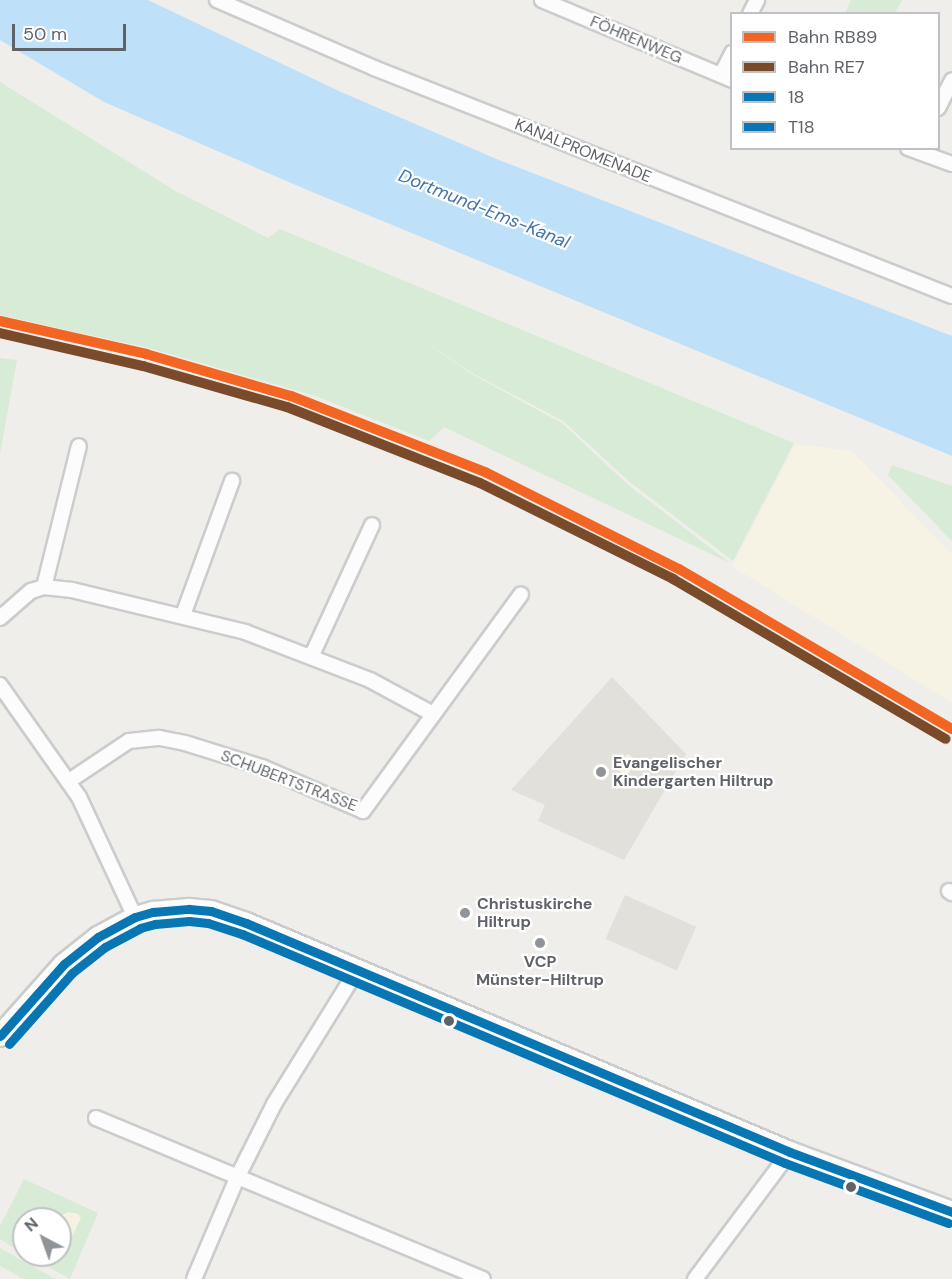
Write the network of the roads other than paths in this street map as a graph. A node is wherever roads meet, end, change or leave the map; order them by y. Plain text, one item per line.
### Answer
1 (217, 0) edge
2 (542, 0) edge
3 (730, 61) edge
4 (726, 78) edge
5 (952, 80) edge
6 (940, 106) edge
7 (914, 150) edge
8 (952, 164) edge
9 (952, 296) edge
10 (79, 446) dead end
11 (232, 481) dead end
12 (372, 525) dead end
13 (44, 587) junction
14 (521, 594) dead end
15 (183, 615) junction
16 (0, 618) edge
17 (312, 656) junction
18 (0, 685) edge
19 (434, 714) junction
20 (69, 781) junction
21 (135, 917) junction
22 (357, 970) junction
23 (0, 1036) edge
24 (96, 1118) dead end
25 (790, 1152) junction
26 (237, 1178) junction
27 (952, 1212) edge
28 (194, 1279) edge
29 (483, 1279) edge
30 (695, 1279) edge

1 - 9 street, KANALPROMENADE
2 - 4 street, FÖHRENWEG
3 - 4 street
5 - 6 street
7 - 8 street
10 - 13 street
11 - 15 street
12 - 17 street
13 - 15 street
13 - 16 street
14 - 19 street, SCHUBERTSTRASSE
15 - 17 street
17 - 19 street
18 - 20 street
19 - 20 street, SCHUBERTSTRASSE
20 - 21 street
21 - 22 street
21 - 23 street
22 - 25 street
22 - 26 street
24 - 26 street
25 - 27 street
25 - 30 street
26 - 28 street
26 - 29 street

